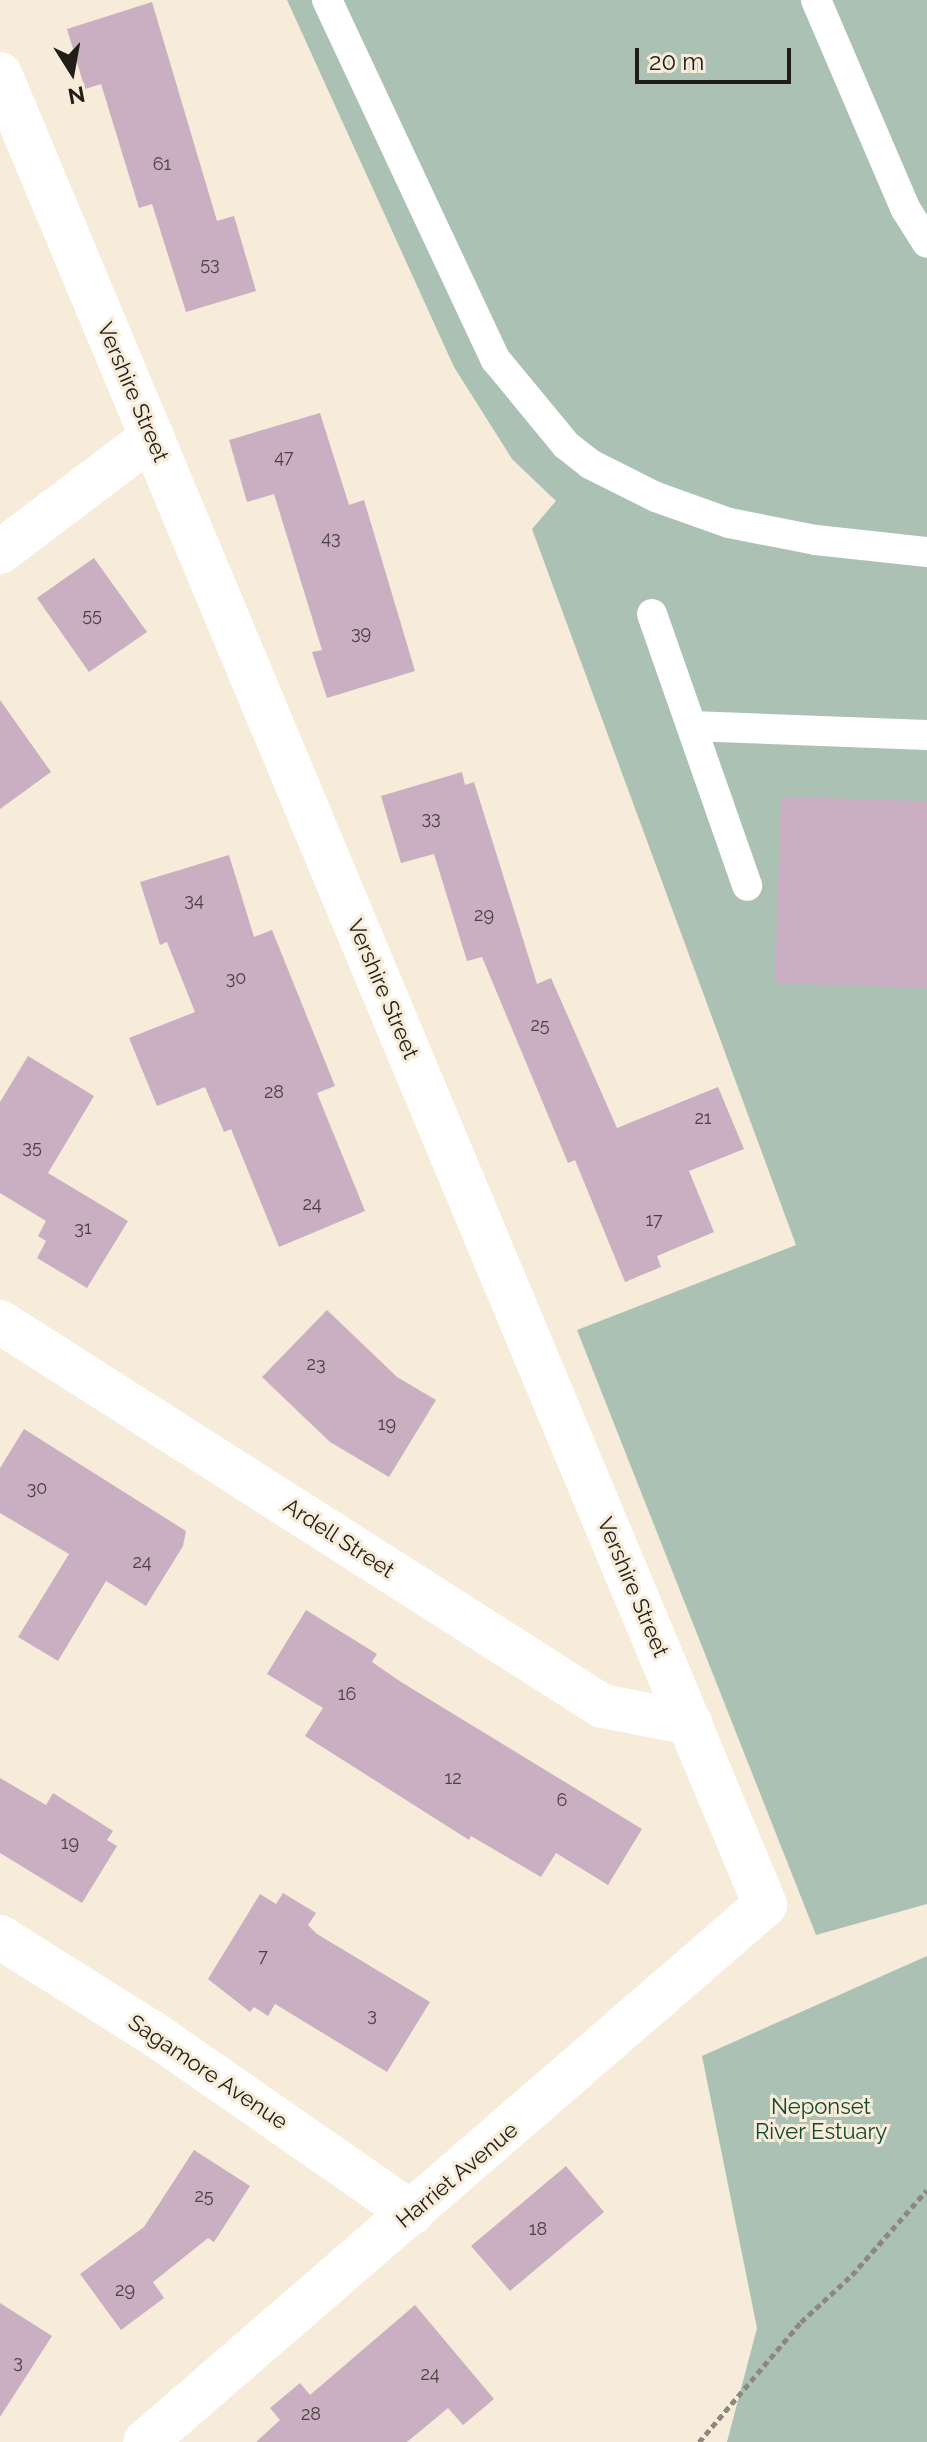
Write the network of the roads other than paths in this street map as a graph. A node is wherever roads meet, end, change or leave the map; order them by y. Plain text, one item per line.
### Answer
1 (327, 0) edge
2 (816, 0) edge
3 (0, 74) edge
4 (927, 243) edge
5 (152, 437) junction
6 (0, 552) edge
7 (927, 552) edge
8 (652, 614) dead end
9 (692, 726) junction
10 (927, 735) edge
11 (747, 886) dead end
12 (0, 1322) edge
13 (690, 1723) junction
14 (765, 1905) joint
15 (0, 1937) edge
16 (412, 2213) junction
17 (145, 2442) edge

1 - 7 lane
2 - 4 lane
3 - 5 street, Vershire Street
5 - 6 street
5 - 13 street, Vershire Street
8 - 9 lane
9 - 10 lane
9 - 11 lane
12 - 13 street, Ardell Street
13 - 14 street, Vershire Street
14 - 16 street, Harriet Avenue
15 - 16 street, Sagamore Avenue
16 - 17 street, Harriet Avenue

